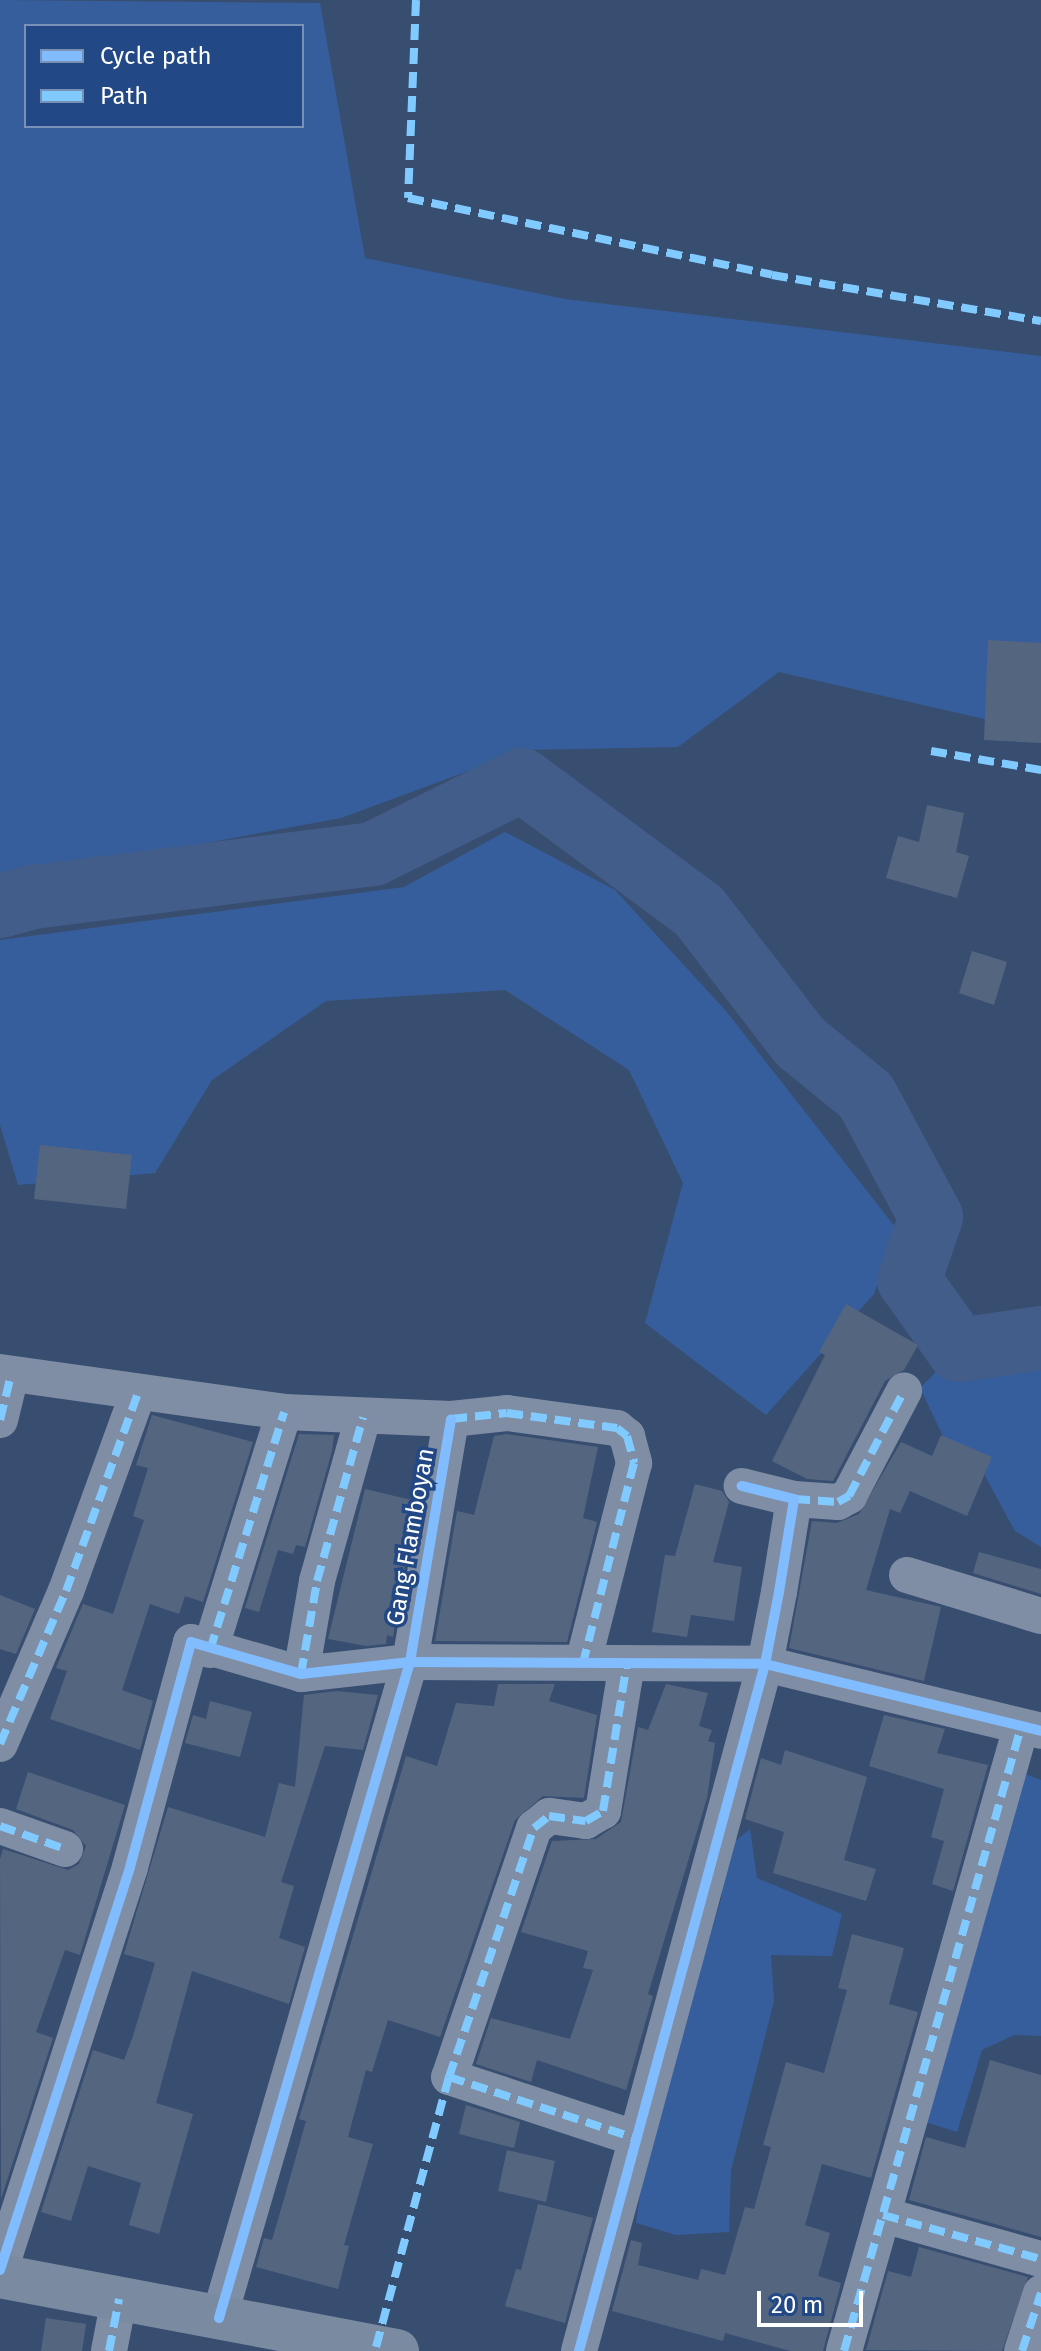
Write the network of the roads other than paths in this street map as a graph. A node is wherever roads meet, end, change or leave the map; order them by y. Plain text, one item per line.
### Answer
1 (6, 1374) edge
2 (904, 1391) dead end
3 (138, 1393) junction
4 (284, 1412) junction
5 (363, 1417) junction
6 (451, 1419) junction
7 (0, 1420) edge
8 (742, 1486) dead end
9 (794, 1499) junction
10 (907, 1575) dead end
11 (1041, 1616) edge
12 (210, 1650) junction
13 (410, 1662) junction
14 (583, 1663) junction
15 (627, 1663) junction
16 (765, 1664) junction
17 (301, 1674) junction
18 (1031, 1729) edge
19 (0, 1744) edge
20 (0, 1826) edge
21 (65, 1849) dead end
22 (634, 2138) junction
23 (883, 2215) junction
24 (1041, 2259) edge
25 (0, 2270) edge
26 (0, 2276) edge
27 (1041, 2293) edge
28 (119, 2299) junction
29 (219, 2318) junction
30 (109, 2351) edge
31 (397, 2351) edge
32 (579, 2351) edge
33 (844, 2351) edge
34 (1022, 2351) edge

1 - 3 street, Gang Flamboyan
1 - 7 street
2 - 9 street
3 - 4 street, Gang Flamboyan
3 - 19 street
4 - 5 street, Gang Flamboyan
4 - 12 street
5 - 6 street, Gang Flamboyan
5 - 17 street
6 - 13 street, Gang Flamboyan
6 - 14 street
8 - 9 street
9 - 16 street
10 - 11 street
12 - 17 street
12 - 25 street
13 - 14 street
13 - 17 street
13 - 29 street, Gang Flamboyan
14 - 15 street
15 - 16 street
15 - 22 street
16 - 18 street
16 - 22 street
18 - 23 street
20 - 21 street
22 - 32 street
23 - 24 street
23 - 33 street
26 - 28 main road
27 - 34 street
28 - 29 main road
28 - 30 street
29 - 31 main road

